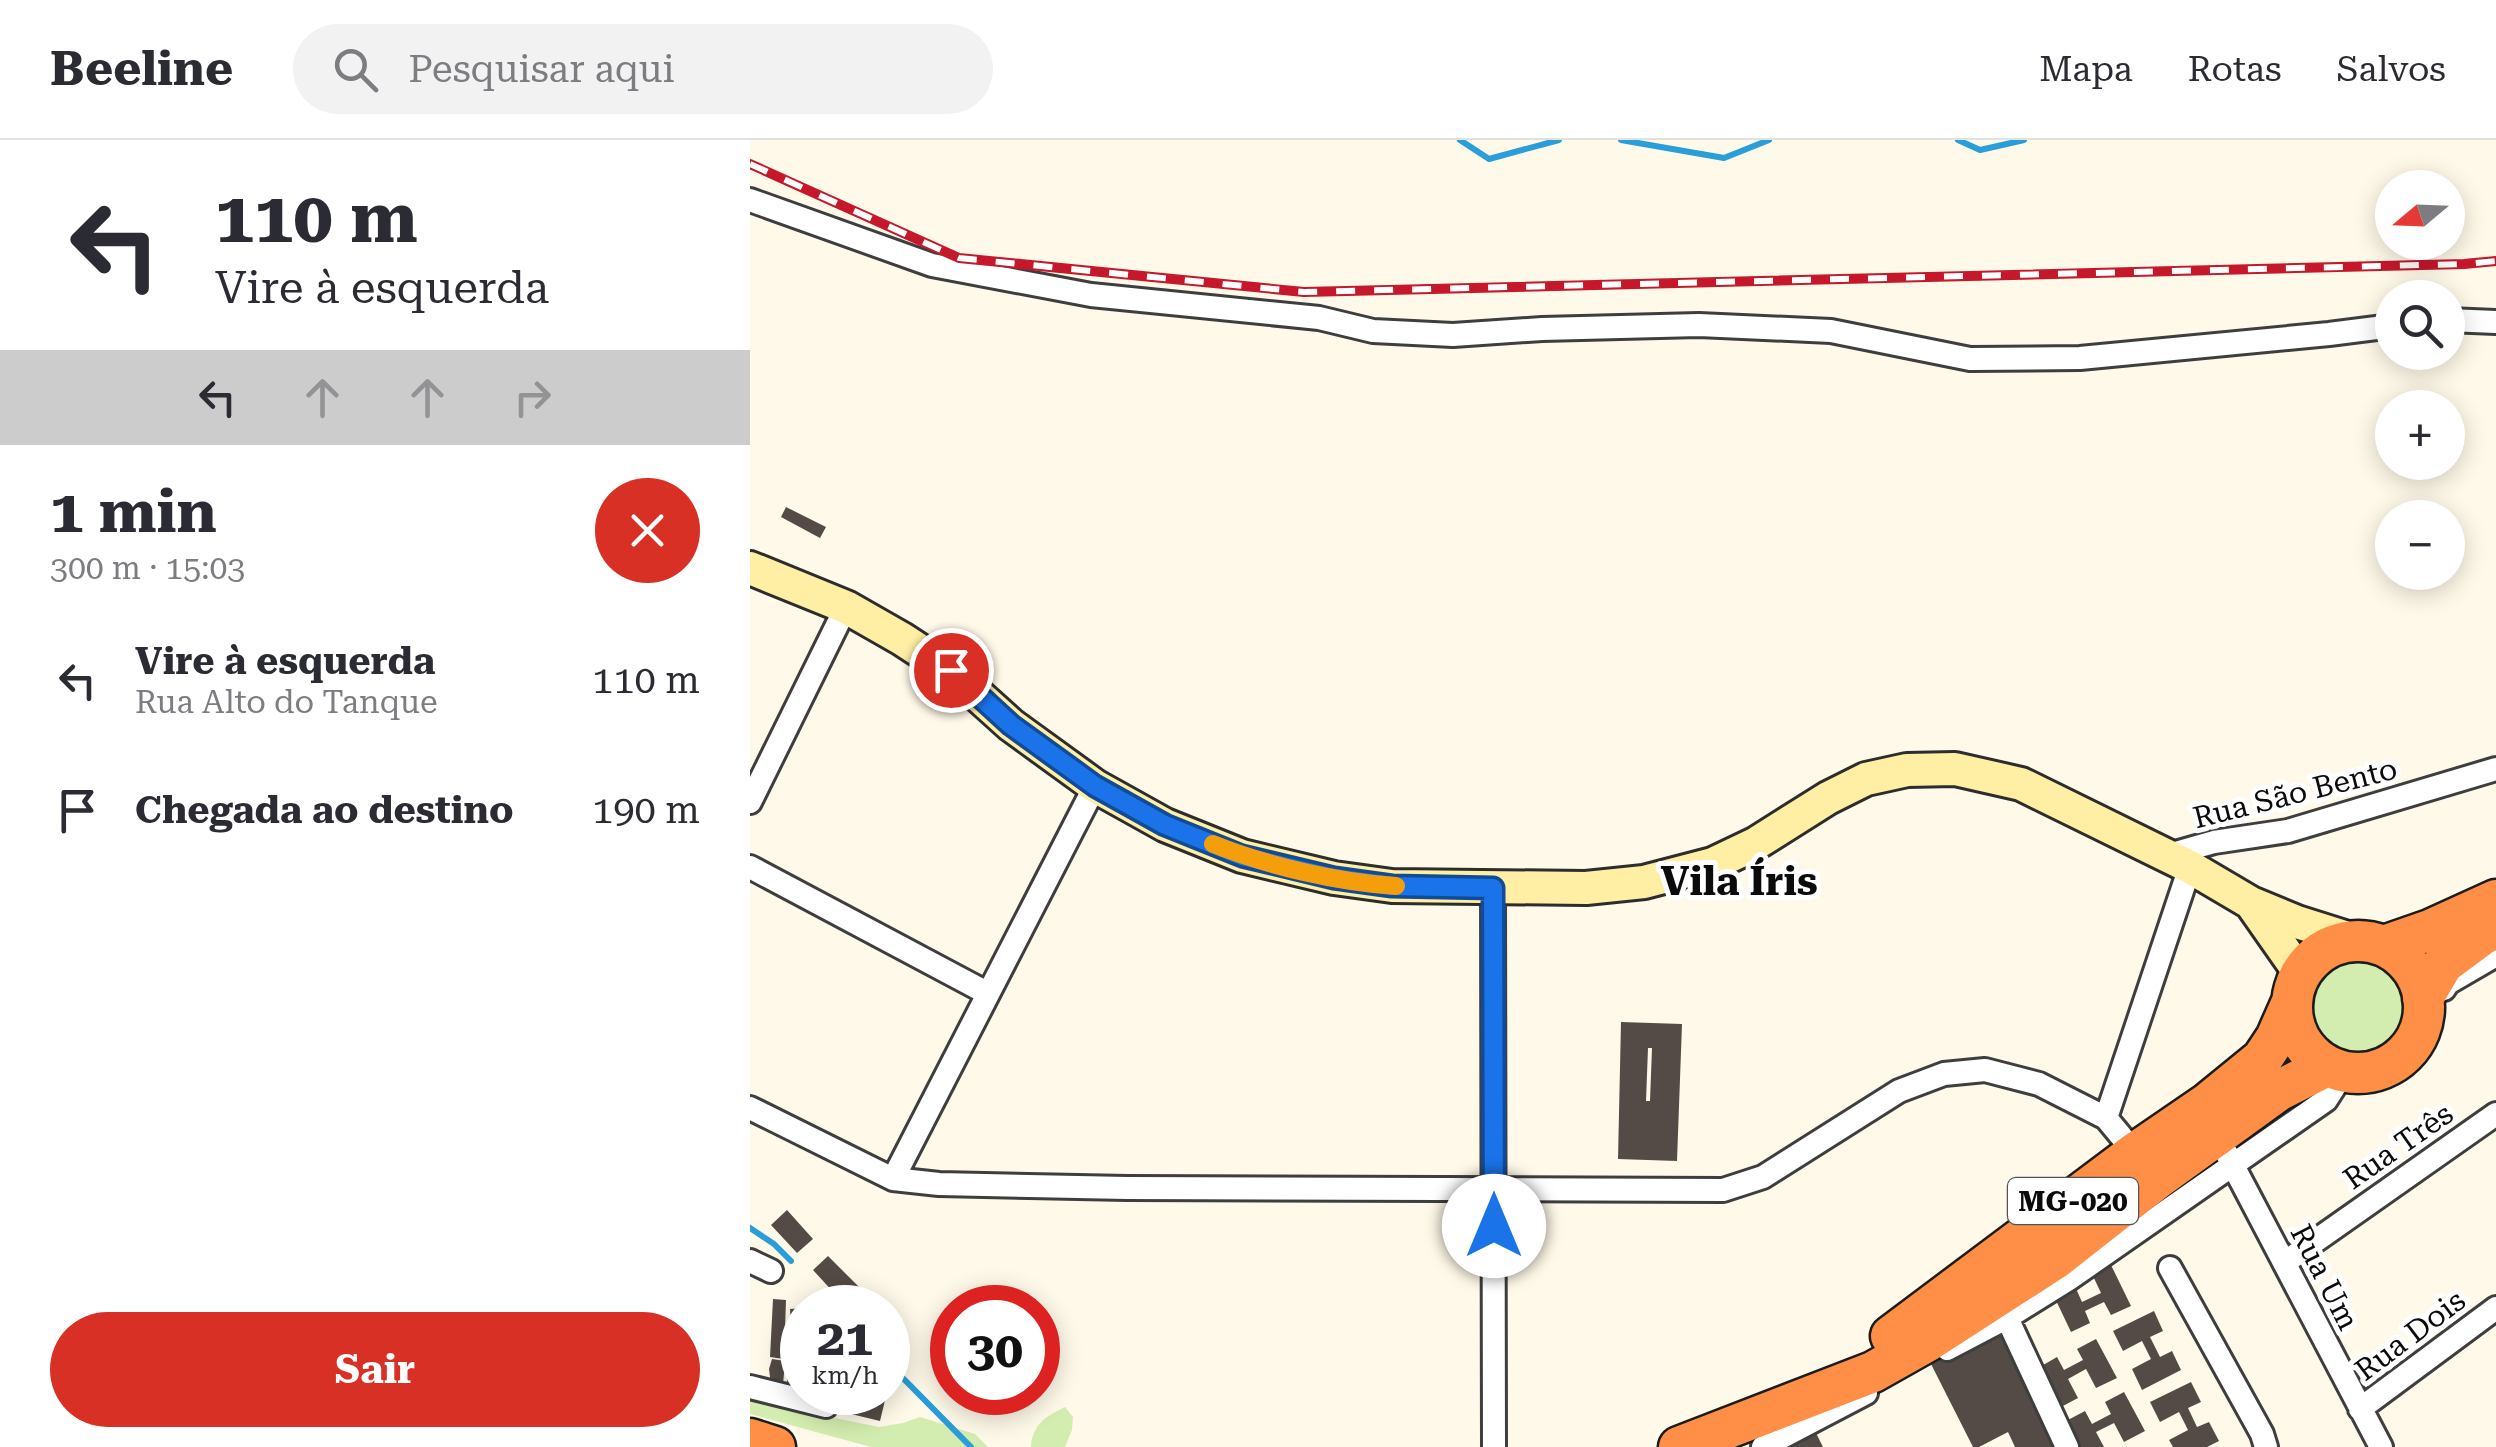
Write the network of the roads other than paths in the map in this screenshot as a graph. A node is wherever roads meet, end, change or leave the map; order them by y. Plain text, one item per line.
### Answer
1 (750, 200) edge
2 (2465, 321) edge
3 (2496, 322) edge
4 (2375, 328) edge
5 (750, 568) edge
6 (846, 607) junction
7 (2496, 770) edge
8 (1095, 786) junction
9 (750, 802) edge
10 (2178, 862) junction
11 (750, 866) edge
12 (1493, 888) junction
13 (2496, 900) edge
14 (2251, 904) junction
15 (2496, 928) edge
16 (2369, 943) junction
17 (2496, 954) edge
18 (2296, 988) junction
19 (987, 993) junction
20 (2423, 1006) junction
21 (2336, 1069) junction
22 (750, 1108) edge
23 (2496, 1114) edge
24 (2106, 1118) junction
25 (2225, 1150) junction
26 (2135, 1153) junction
27 (894, 1178) junction
28 (1493, 1189) junction
29 (2284, 1262) junction
30 (2170, 1268) dead end
31 (1995, 1294) junction
32 (2496, 1308) edge
33 (1859, 1386) junction
34 (750, 1387) edge
35 (780, 1394) edge
36 (2360, 1409) junction
37 (750, 1438) edge
38 (775, 1447) edge
39 (1494, 1447) edge
40 (1678, 1447) edge
41 (1763, 1447) edge
42 (2067, 1447) edge
43 (2266, 1447) edge
44 (2381, 1447) edge

1 - 4 street
2 - 3 street
5 - 6 main road
6 - 8 main road
6 - 9 street
7 - 10 street, Rua São Bento
8 - 12 main road
8 - 19 street
10 - 12 main road
10 - 14 main road
10 - 24 street, Rua São Bento
11 - 19 street
12 - 28 street
13 - 16 highway, MG-020
14 - 16 main road
14 - 18 main road
15 - 20 highway, MG-020
16 - 18 highway, MG-020
16 - 20 highway
17 - 20 street
18 - 21 highway
18 - 26 highway, MG-020
19 - 27 street
20 - 21 highway, MG-020
21 - 25 highway, MG-020
22 - 27 street
23 - 29 street, Rua Três
24 - 26 street
24 - 28 street
25 - 29 street, Rua Um
25 - 31 highway, MG-020
26 - 31 highway, MG-020
27 - 28 street
28 - 39 street
29 - 36 street, Rua Um
30 - 43 street
31 - 33 street
31 - 33 highway, MG-020
31 - 42 street
32 - 36 street, Rua Dois
33 - 40 highway, MG-020
33 - 41 street
34 - 35 street
36 - 44 street, Rua Um
37 - 38 highway

